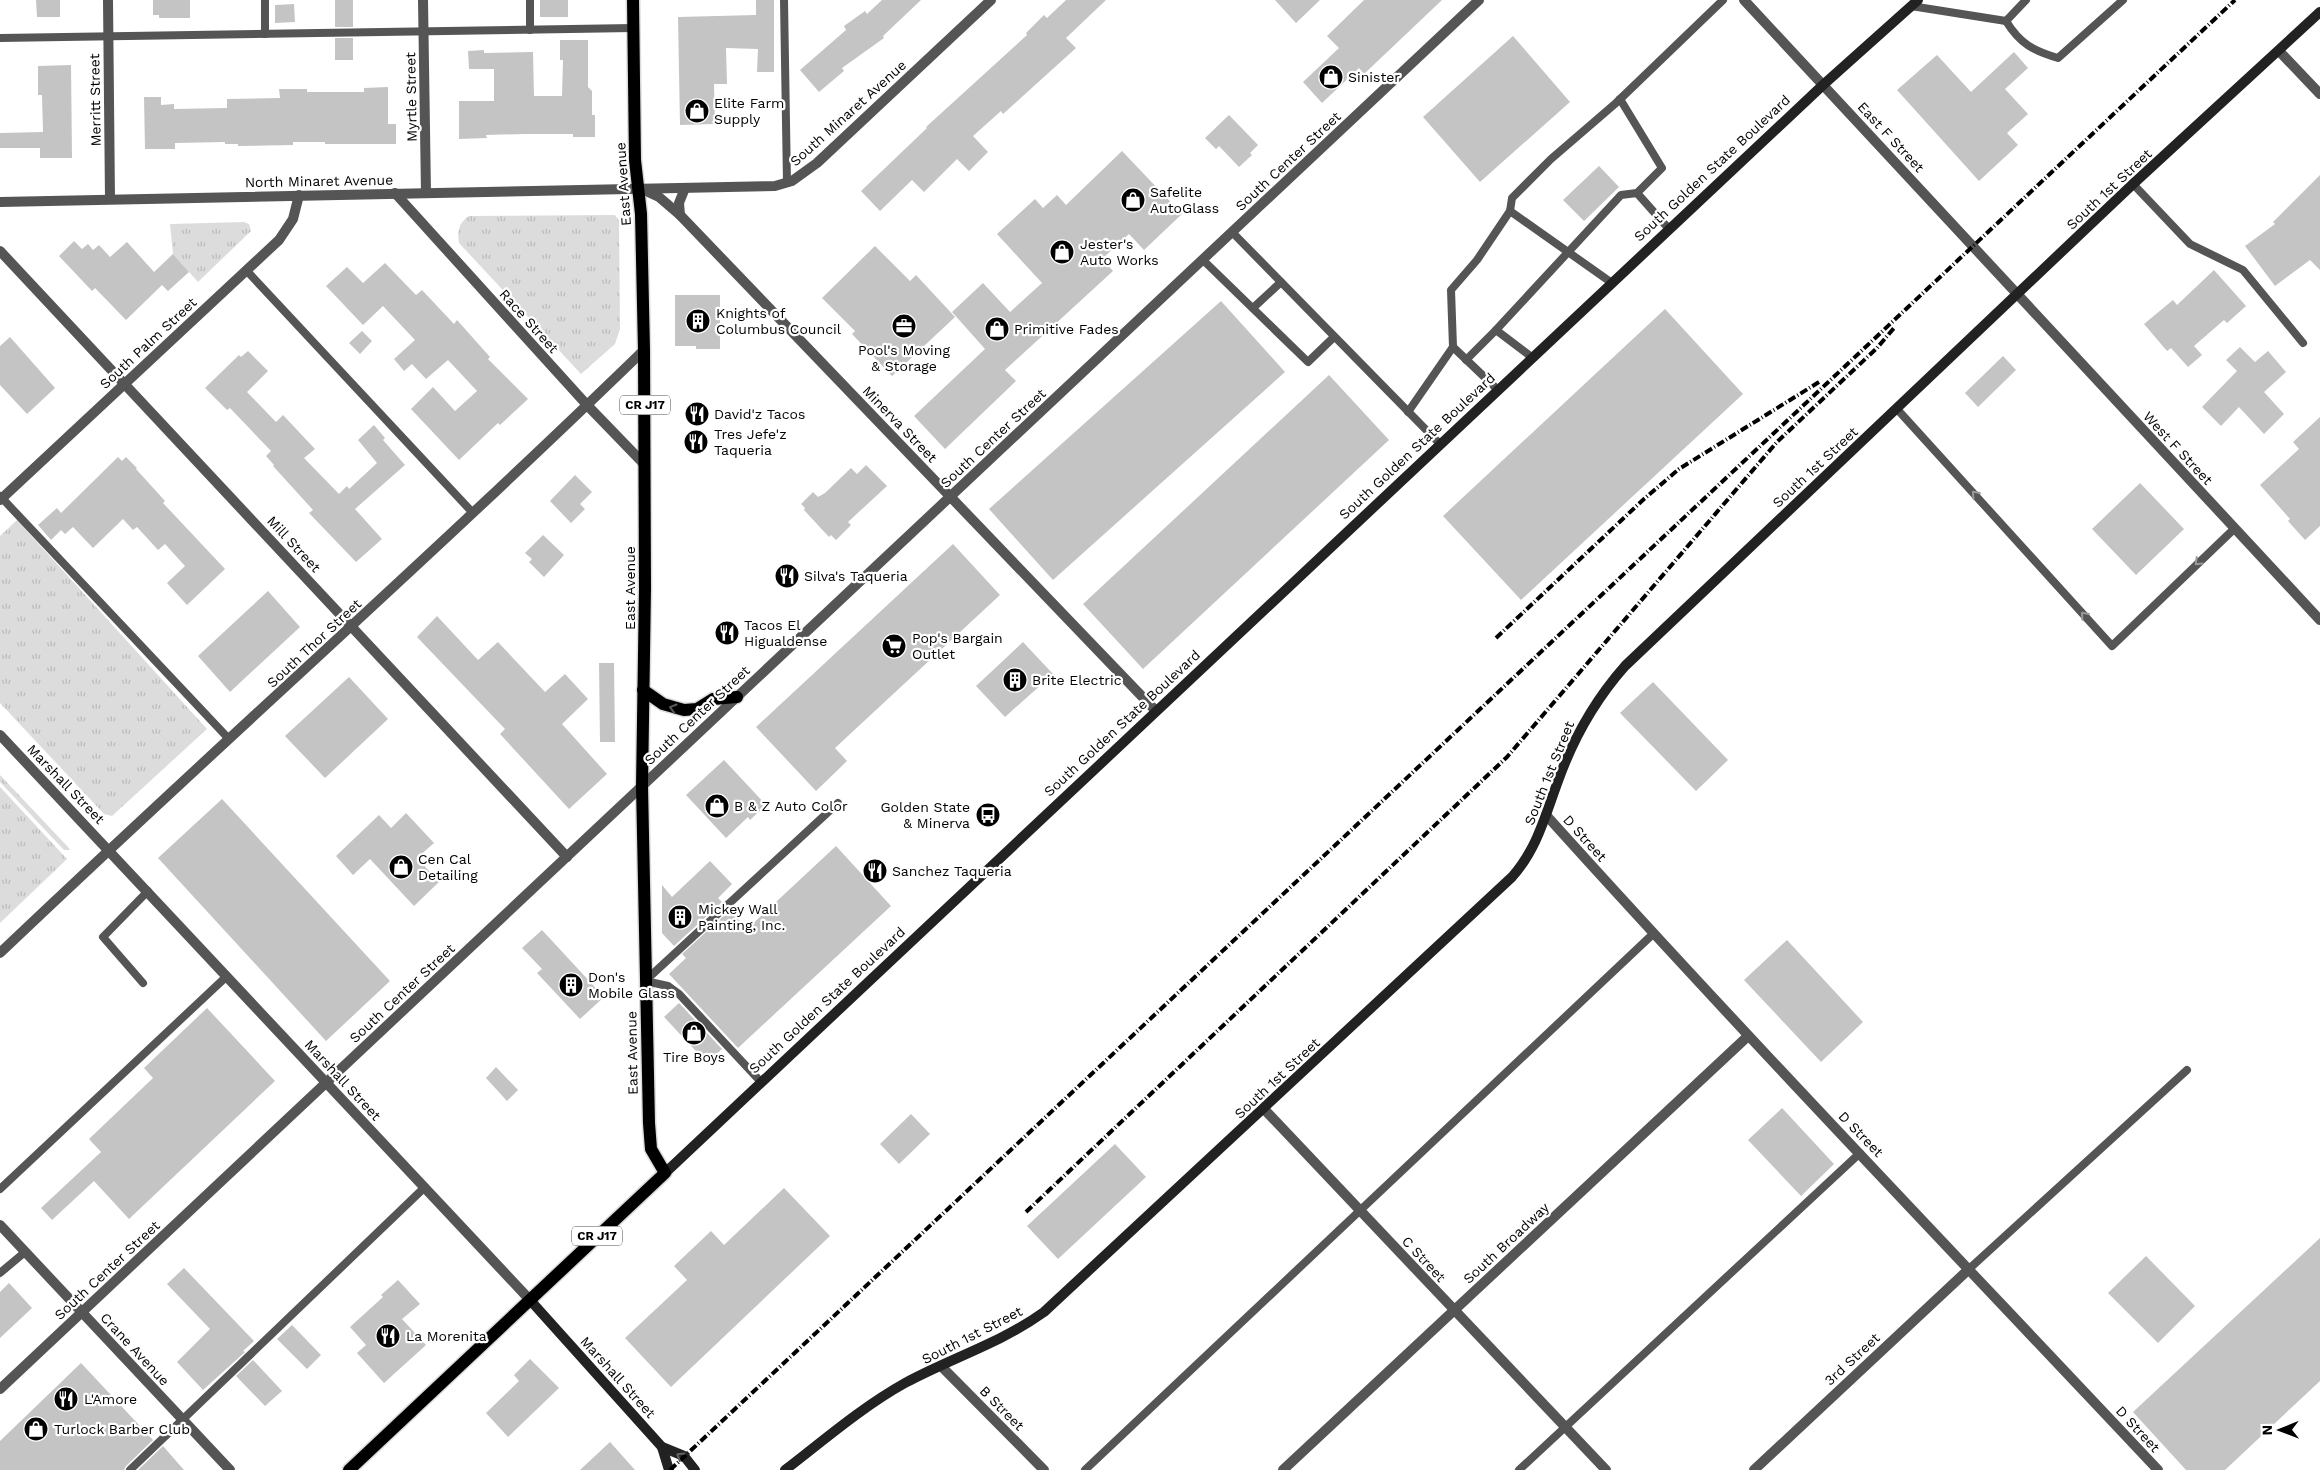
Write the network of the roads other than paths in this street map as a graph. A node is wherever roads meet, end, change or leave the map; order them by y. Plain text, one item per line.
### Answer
1 (108, 0) edge
2 (265, 0) edge
3 (424, 0) edge
4 (530, 0) edge
5 (633, 0) edge
6 (785, 0) edge
7 (991, 0) edge
8 (1479, 0) edge
9 (1723, 0) edge
10 (1744, 0) edge
11 (2026, 0) edge
12 (2123, 0) edge
13 (1914, 3) edge
14 (2320, 12) edge
15 (2006, 21) junction
16 (633, 28) junction
17 (530, 30) junction
18 (424, 31) junction
19 (265, 34) junction
20 (108, 36) junction
21 (0, 38) edge
22 (2279, 51) junction
23 (1823, 85) junction
24 (2320, 94) edge
25 (1620, 99) junction
26 (787, 183) junction
27 (2133, 184) junction
28 (638, 188) junction
29 (685, 188) junction
30 (395, 193) junction
31 (426, 193) junction
32 (1636, 193) junction
33 (298, 195) junction
34 (110, 199) junction
35 (0, 202) edge
36 (1510, 211) junction
37 (680, 215) junction
38 (1669, 229) junction
39 (1232, 232) junction
40 (0, 251) edge
41 (1570, 252) junction
42 (1203, 260) junction
43 (246, 270) junction
44 (1281, 282) junction
45 (1612, 283) junction
46 (2017, 295) junction
47 (1253, 308) junction
48 (1496, 330) junction
49 (1334, 337) junction
50 (2303, 342) dead end
51 (1453, 347) junction
52 (644, 350) junction
53 (1532, 358) junction
54 (1466, 360) junction
55 (124, 384) junction
56 (1498, 390) junction
57 (587, 405) junction
58 (1897, 409) junction
59 (1408, 412) junction
60 (1440, 444) junction
61 (645, 464) junction
62 (950, 497) junction
63 (1, 498) edge
64 (473, 513) junction
65 (2234, 529) junction
66 (2320, 620) edge
67 (352, 627) junction
68 (643, 690) junction
69 (736, 698) junction
70 (1156, 711) junction
71 (0, 735) edge
72 (229, 739) junction
73 (642, 786) junction
74 (838, 803) dead end
75 (1546, 816) junction
76 (109, 849) junction
77 (567, 857) junction
78 (148, 891) junction
79 (1653, 934) junction
80 (0, 953) edge
81 (227, 976) junction
82 (645, 981) junction
83 (143, 983) dead end
84 (1747, 1037) junction
85 (2187, 1070) dead end
86 (327, 1082) junction
87 (761, 1082) junction
88 (1264, 1109) junction
89 (1860, 1153) junction
90 (665, 1173) junction
91 (425, 1187) junction
92 (0, 1190) edge
93 (1360, 1211) junction
94 (0, 1225) edge
95 (25, 1252) junction
96 (1969, 1269) junction
97 (0, 1272) edge
98 (530, 1300) junction
99 (1453, 1311) junction
100 (82, 1313) junction
101 (941, 1366) junction
102 (0, 1389) edge
103 (183, 1420) junction
104 (1566, 1427) junction
105 (662, 1447) junction
106 (130, 1470) edge
107 (230, 1470) edge
108 (348, 1470) edge
109 (669, 1470) edge
110 (695, 1470) edge
111 (785, 1470) edge
112 (1044, 1470) edge
113 (1085, 1470) edge
114 (1282, 1470) edge
115 (1519, 1470) edge
116 (1606, 1470) edge
117 (1754, 1470) edge
118 (2158, 1470) edge

1 - 20 street, Merritt Street
2 - 19 lane
3 - 18 street, Myrtle Street
4 - 17 lane
5 - 16 main road, East Avenue / CR J17
6 - 26 lane
7 - 26 street, South Minaret Avenue
8 - 39 street, South Center Street
9 - 25 lane
10 - 23 street, East F Street
11 - 15 lane
12 - 15 lane
13 - 15 lane
13 - 23 street, South Golden State Boulevard
14 - 22 street, South 1st Street
16 - 17 lane
16 - 28 main road, East Avenue / CR J17
17 - 18 lane
18 - 19 lane
18 - 31 street, Myrtle Street
19 - 20 lane
20 - 21 lane
20 - 34 street, Merritt Street
22 - 24 street
22 - 27 street, South 1st Street
23 - 38 street, South Golden State Boulevard
23 - 46 street, East F Street
25 - 32 lane
25 - 36 lane
26 - 29 street, South Minaret Avenue
27 - 46 street, South 1st Street
27 - 50 lane
28 - 29 street, South Minaret Avenue
28 - 31 street, North Minaret Avenue
28 - 37 street, Minerva Street
28 - 52 main road, East Avenue / CR J17
29 - 37 street
30 - 31 street, North Minaret Avenue
30 - 33 street, North Minaret Avenue
30 - 57 street, Race Street
32 - 38 lane
32 - 41 lane
33 - 34 street, North Minaret Avenue
33 - 43 street, South Palm Street
34 - 35 street, North Minaret Avenue
36 - 41 lane
36 - 51 lane
37 - 62 street, Minerva Street
38 - 45 street, South Golden State Boulevard
39 - 42 street, South Center Street
39 - 44 lane
40 - 55 street, Mill Street
41 - 45 lane
41 - 48 lane
42 - 47 lane
42 - 62 street, South Center Street
43 - 55 street, South Palm Street
43 - 64 lane
44 - 47 lane
44 - 49 lane
45 - 53 street, South Golden State Boulevard
46 - 58 street, South 1st Street
46 - 65 street, West F Street
47 - 49 lane
48 - 53 lane
48 - 54 lane
49 - 59 lane
51 - 54 lane
51 - 59 lane
52 - 57 street, South Thor Street
52 - 61 main road, East Avenue / CR J17
53 - 56 street, South Golden State Boulevard
54 - 56 lane
55 - 63 street, South Palm Street
55 - 67 street, Mill Street
56 - 60 street, South Golden State Boulevard
57 - 61 street, Race Street
57 - 64 street, South Thor Street
65 -> 58 lane
58 - 75 street, South 1st Street
59 - 60 lane
60 - 70 street, South Golden State Boulevard
61 - 68 main road, East Avenue / CR J17
62 - 69 street, South Center Street
62 - 70 street, Minerva Street
63 - 72 lane
64 - 67 street, South Thor Street
65 - 66 street, West F Street
67 - 72 street, South Thor Street
67 - 77 street, Mill Street
69 -> 68 main road
68 - 73 main road, East Avenue / CR J17
69 - 73 street, South Center Street
70 - 87 street, South Golden State Boulevard
71 - 76 street, Marshall Street
72 - 76 street, South Thor Street
73 - 77 street, South Center Street
73 - 82 main road, East Avenue / CR J17
74 - 82 lane
75 - 79 street, D Street
75 - 88 street, South 1st Street
76 - 78 street, Marshall Street
76 - 80 street, South Thor Street
77 - 86 street, South Center Street
78 - 81 street, Marshall Street
78 - 83 lane
79 - 84 street, D Street
79 - 93 lane
81 - 86 street, Marshall Street
81 - 92 lane
82 - 87 lane
82 - 90 main road, East Avenue / CR J17
84 - 89 street, D Street
84 - 99 street, South Broadway
85 - 96 lane
86 - 91 street, Marshall Street
86 - 100 street, South Center Street
87 - 90 street, South Golden State Boulevard
88 - 93 street, C Street
88 - 101 street, South 1st Street
89 - 96 street, D Street
89 - 104 lane
90 - 98 main road, South Golden State Boulevard / CR J17
91 - 98 street, Marshall Street
91 - 103 lane
93 - 99 street, C Street
93 - 113 lane
94 - 95 street, Crane Avenue
95 - 97 lane
95 - 100 street, Crane Avenue
96 - 117 street, 3rd Street
96 - 118 street, D Street
98 - 105 street, Marshall Street
98 - 108 main road, South Golden State Boulevard / CR J17
99 - 104 street, C Street
99 - 114 street, South Broadway
100 - 102 street, South Center Street
100 - 103 street, Crane Avenue
101 - 111 street, South 1st Street
101 - 112 street, B Street
103 - 106 lane
103 - 107 street, Crane Avenue
104 - 115 lane
104 - 116 street, C Street
105 - 109 street, Marshall Street
110 -> 105 street, Marshall Street

